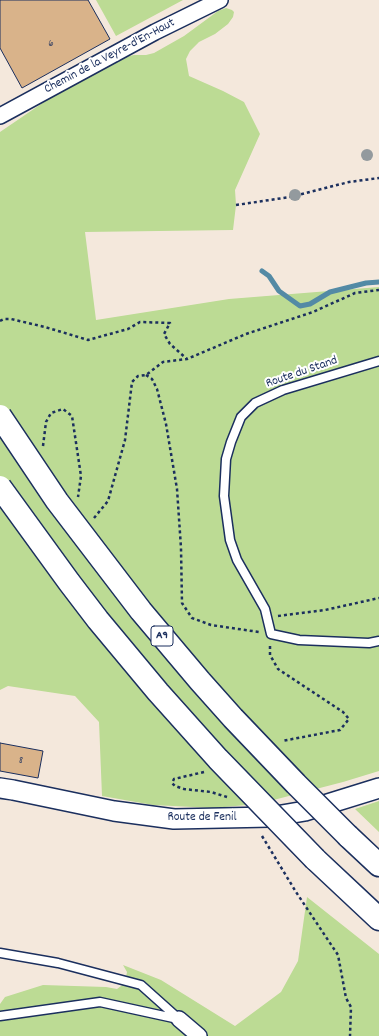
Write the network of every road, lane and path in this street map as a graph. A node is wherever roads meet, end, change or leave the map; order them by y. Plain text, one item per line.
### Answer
1 (220, 0) edge
2 (0, 116) edge
3 (379, 178) edge
4 (236, 205) dead end
5 (379, 290) edge
6 (0, 321) edge
7 (187, 359) junction
8 (379, 362) edge
9 (146, 375) junction
10 (0, 416) edge
11 (42, 453) dead end
12 (0, 487) edge
13 (78, 498) dead end
14 (91, 522) dead end
15 (379, 598) edge
16 (268, 618) junction
17 (271, 634) junction
18 (379, 641) edge
19 (0, 788) edge
20 (379, 788) edge
21 (379, 865) edge
22 (379, 919) edge
23 (0, 953) edge
24 (0, 1016) edge
25 (180, 1019) junction
26 (198, 1036) edge

1 - 2 street, Chemin de la Veyre-d'En-Haut
3 - 4 path
5 - 7 path
6 - 7 path
7 - 9 path
8 - 16 lane, Route du Stand
9 - 14 path
9 - 17 path
10 - 21 highway, A9, bridge
11 - 13 path
12 - 22 highway, bridge
15 - 16 path
16 - 17 lane, Route du Stand
17 - 18 lane
19 - 20 street, Route de Fenil
23 - 25 lane
24 - 25 lane
25 - 26 street

